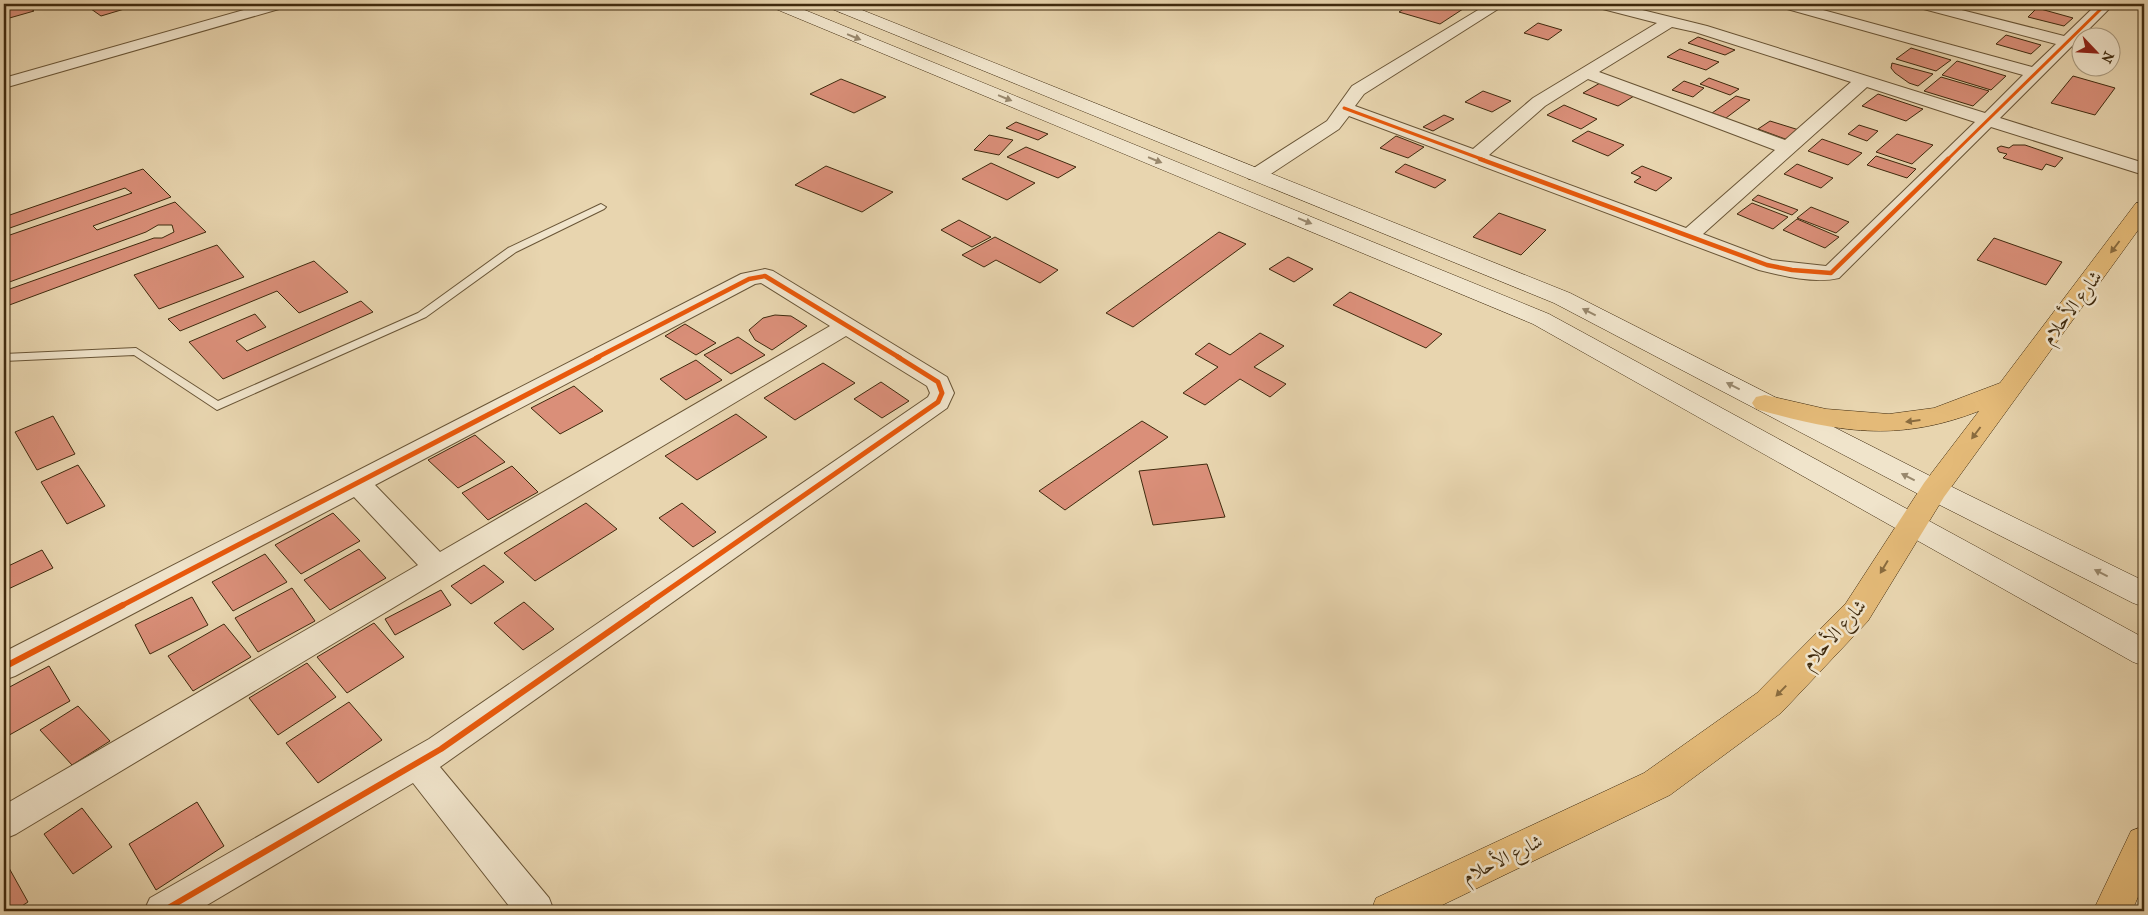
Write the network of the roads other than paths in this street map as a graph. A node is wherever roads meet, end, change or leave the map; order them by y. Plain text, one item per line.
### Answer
1 (281, 4) edge
2 (777, 4) edge
3 (1498, 4) edge
4 (1600, 4) edge
5 (1785, 4) edge
6 (1921, 4) edge
7 (1978, 4) edge
8 (2106, 4) edge
9 (845, 5) edge
10 (1964, 15) junction
11 (813, 20) junction
12 (1669, 22) junction
13 (2067, 42) junction
14 (1586, 73) junction
15 (2035, 74) junction
16 (1863, 80) junction
17 (4, 83) edge
18 (1344, 108) junction
19 (1988, 120) junction
20 (1788, 148) junction
21 (1475, 157) junction
22 (2144, 169) edge
23 (1256, 175) junction
24 (601, 207) dead end
25 (2144, 208) edge
26 (1393, 230) junction
27 (1689, 236) junction
28 (1369, 247) junction
29 (846, 326) junction
30 (4, 358) edge
31 (2009, 389) junction
32 (1765, 403) junction
33 (356, 483) junction
34 (1934, 490) junction
35 (1912, 522) junction
36 (437, 568) junction
37 (2144, 595) edge
38 (2144, 653) edge
39 (4, 667) edge
40 (417, 763) junction
41 (4, 823) edge
42 (2144, 843) edge
43 (163, 911) edge
44 (536, 911) edge
45 (1390, 911) edge
46 (2112, 911) edge

1 - 17 street
2 - 11 main road
3 - 18 street
4 - 12 street
5 - 15 street
6 - 10 street
7 - 10 street
8 - 13 street
9 - 11 main road
9 - 23 main road
10 - 13 street
11 -> 28 main road
12 - 14 street
12 - 16 street
13 - 15 street
14 - 20 street
14 - 21 street
15 - 19 street
16 - 19 street
16 - 20 street
18 - 21 street
18 - 23 street
19 - 22 street
19 - 27 street
20 - 27 street
21 - 27 street
23 - 26 main road
24 - 30 lane
25 -> 31 main road, شارع الأحلام
26 - 28 main road
32 -> 26 main road
28 - 35 main road
29 - 33 street
29 - 36 street
29 - 40 street
31 -> 32 main road
31 -> 34 main road, شارع الأحلام
34 -> 32 main road
33 - 36 street
33 - 39 street
34 - 35 main road, شارع الأحلام
37 -> 34 main road
35 - 38 main road
35 -> 45 main road, شارع الأحلام
36 - 41 street
40 - 43 street
40 - 44 street
42 - 46 main road

